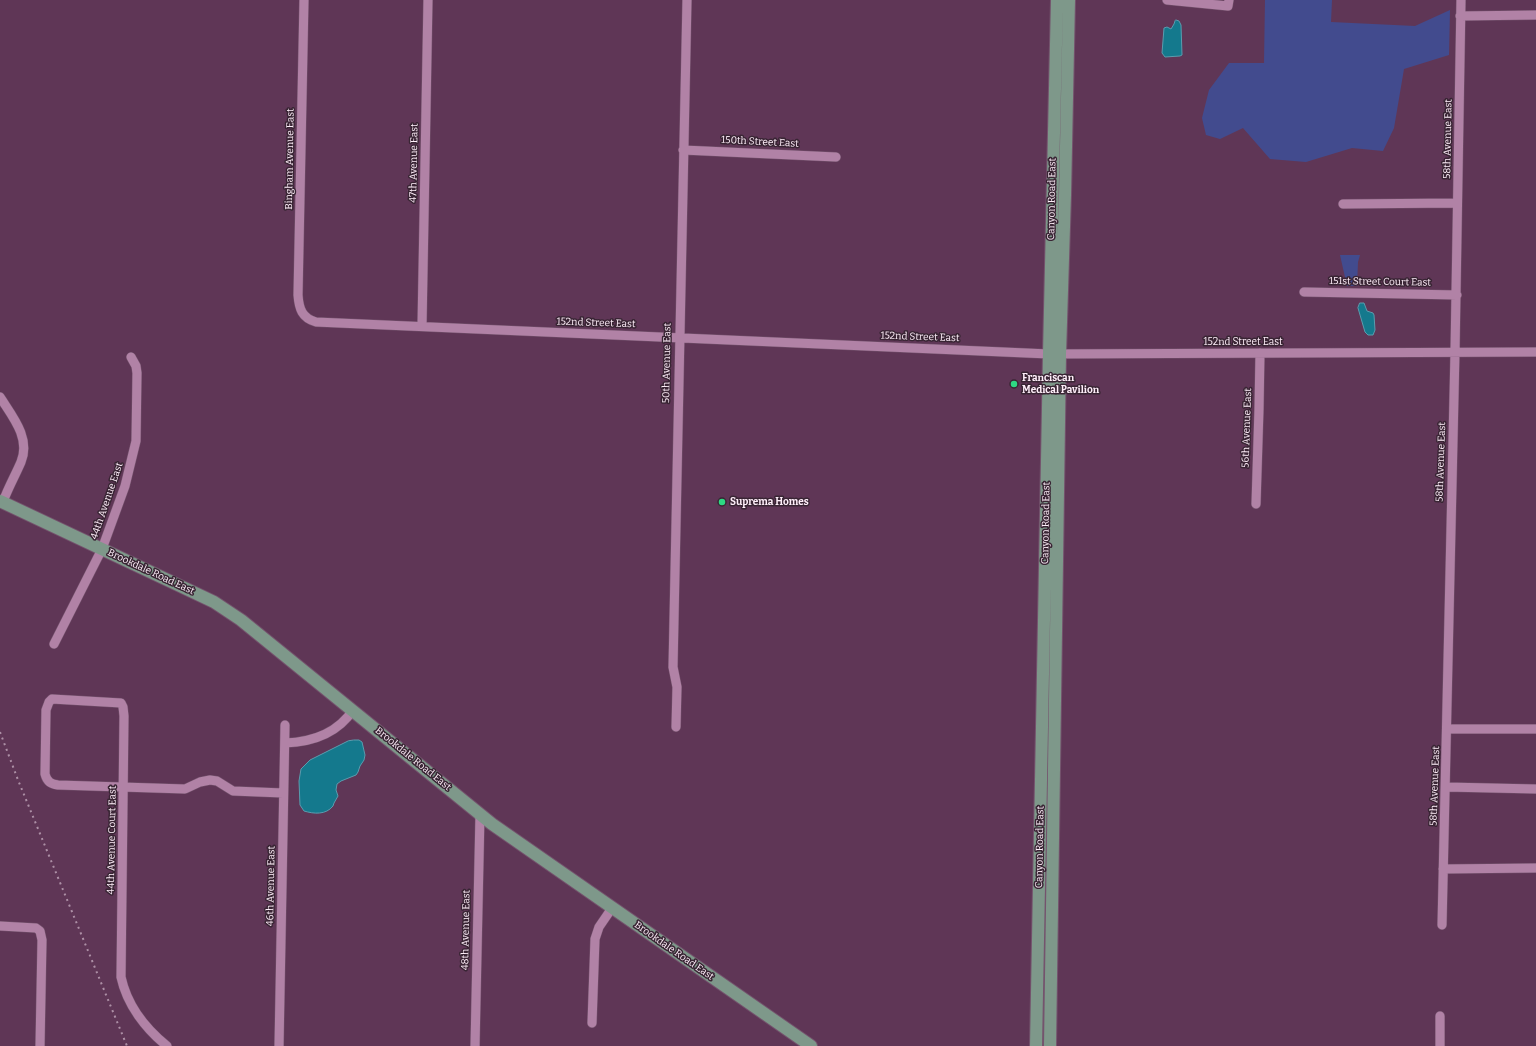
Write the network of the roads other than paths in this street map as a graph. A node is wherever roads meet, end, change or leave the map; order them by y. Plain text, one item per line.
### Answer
1 (304, 0) edge
2 (428, 0) edge
3 (686, 0) edge
4 (1069, 0) edge
5 (1167, 0) edge
6 (1461, 0) edge
7 (1057, 2) edge
8 (1228, 3) edge
9 (1536, 15) edge
10 (1460, 16) junction
11 (1068, 50) junction
12 (683, 150) junction
13 (836, 157) dead end
14 (1457, 202) junction
15 (1343, 204) dead end
16 (1304, 292) dead end
17 (1456, 295) junction
18 (305, 317) joint
19 (422, 326) junction
20 (679, 338) junction
21 (1455, 352) junction
22 (1536, 352) edge
23 (1260, 353) junction
24 (1054, 354) junction
25 (131, 357) dead end
26 (0, 397) edge
27 (2, 502) edge
28 (1256, 504) dead end
29 (102, 549) junction
30 (54, 644) dead end
31 (353, 710) junction
32 (285, 725) dead end
33 (676, 727) dead end
34 (1448, 729) junction
35 (1536, 729) edge
36 (285, 743) junction
37 (124, 786) junction
38 (1446, 787) junction
39 (1536, 789) edge
40 (283, 793) junction
41 (480, 814) junction
42 (1536, 868) edge
43 (1443, 869) junction
44 (612, 908) junction
45 (0, 926) edge
46 (1442, 926) dead end
47 (1440, 1016) dead end
48 (592, 1023) dead end
49 (40, 1046) edge
50 (167, 1046) edge
51 (279, 1046) edge
52 (475, 1046) edge
53 (811, 1046) edge
54 (1036, 1046) edge
55 (1050, 1046) edge
56 (1440, 1046) edge

1 - 18 street, Bingham Avenue East
2 - 19 street, 47th Avenue East
3 - 12 street, 50th Avenue East
4 - 11 main road, Canyon Road East
5 - 8 street
6 - 10 street, 58th Avenue East
7 - 11 main road
7 - 24 main road, Canyon Road East
9 - 10 street
10 - 14 street, 58th Avenue East
11 - 24 main road, Canyon Road East
12 - 13 street, 150th Street East
12 - 20 street, 50th Avenue East
14 - 15 street
14 - 17 street, 58th Avenue East
16 - 17 street, 151st Street Court East
17 - 21 street, 58th Avenue East
18 - 19 street, 152nd Street East
19 - 20 street, 152nd Street East
20 - 24 street, 152nd Street East
20 - 33 street, 50th Avenue East
21 - 22 street, 152nd Street East
21 - 23 street, 152nd Street East
21 - 34 street, 58th Avenue East
23 - 24 street, 152nd Street East
23 - 28 street, 56th Avenue East
24 - 54 main road, Canyon Road East
24 - 55 main road, Canyon Road East
25 - 29 street, 44th Avenue East
26 - 27 street
27 - 29 main road, Brookdale Road East
29 - 30 street, 44th Avenue East
29 - 31 main road, Brookdale Road East
31 - 36 street
31 - 41 main road, Brookdale Road East
32 - 36 street, 46th Avenue East
34 - 35 street
34 - 38 street, 58th Avenue East
36 - 40 street, 46th Avenue East
37 - 37 street, 44th Avenue Court East
37 - 40 street
37 - 50 street, 44th Avenue Court East
38 - 39 street
38 - 43 street, 58th Avenue East
40 - 51 street, 46th Avenue East
41 - 44 main road, Brookdale Road East
41 - 52 street, 48th Avenue East
42 - 43 street
43 - 46 street, 58th Avenue East
44 - 48 street
44 - 53 main road, Brookdale Road East
45 - 49 street
47 - 56 street

